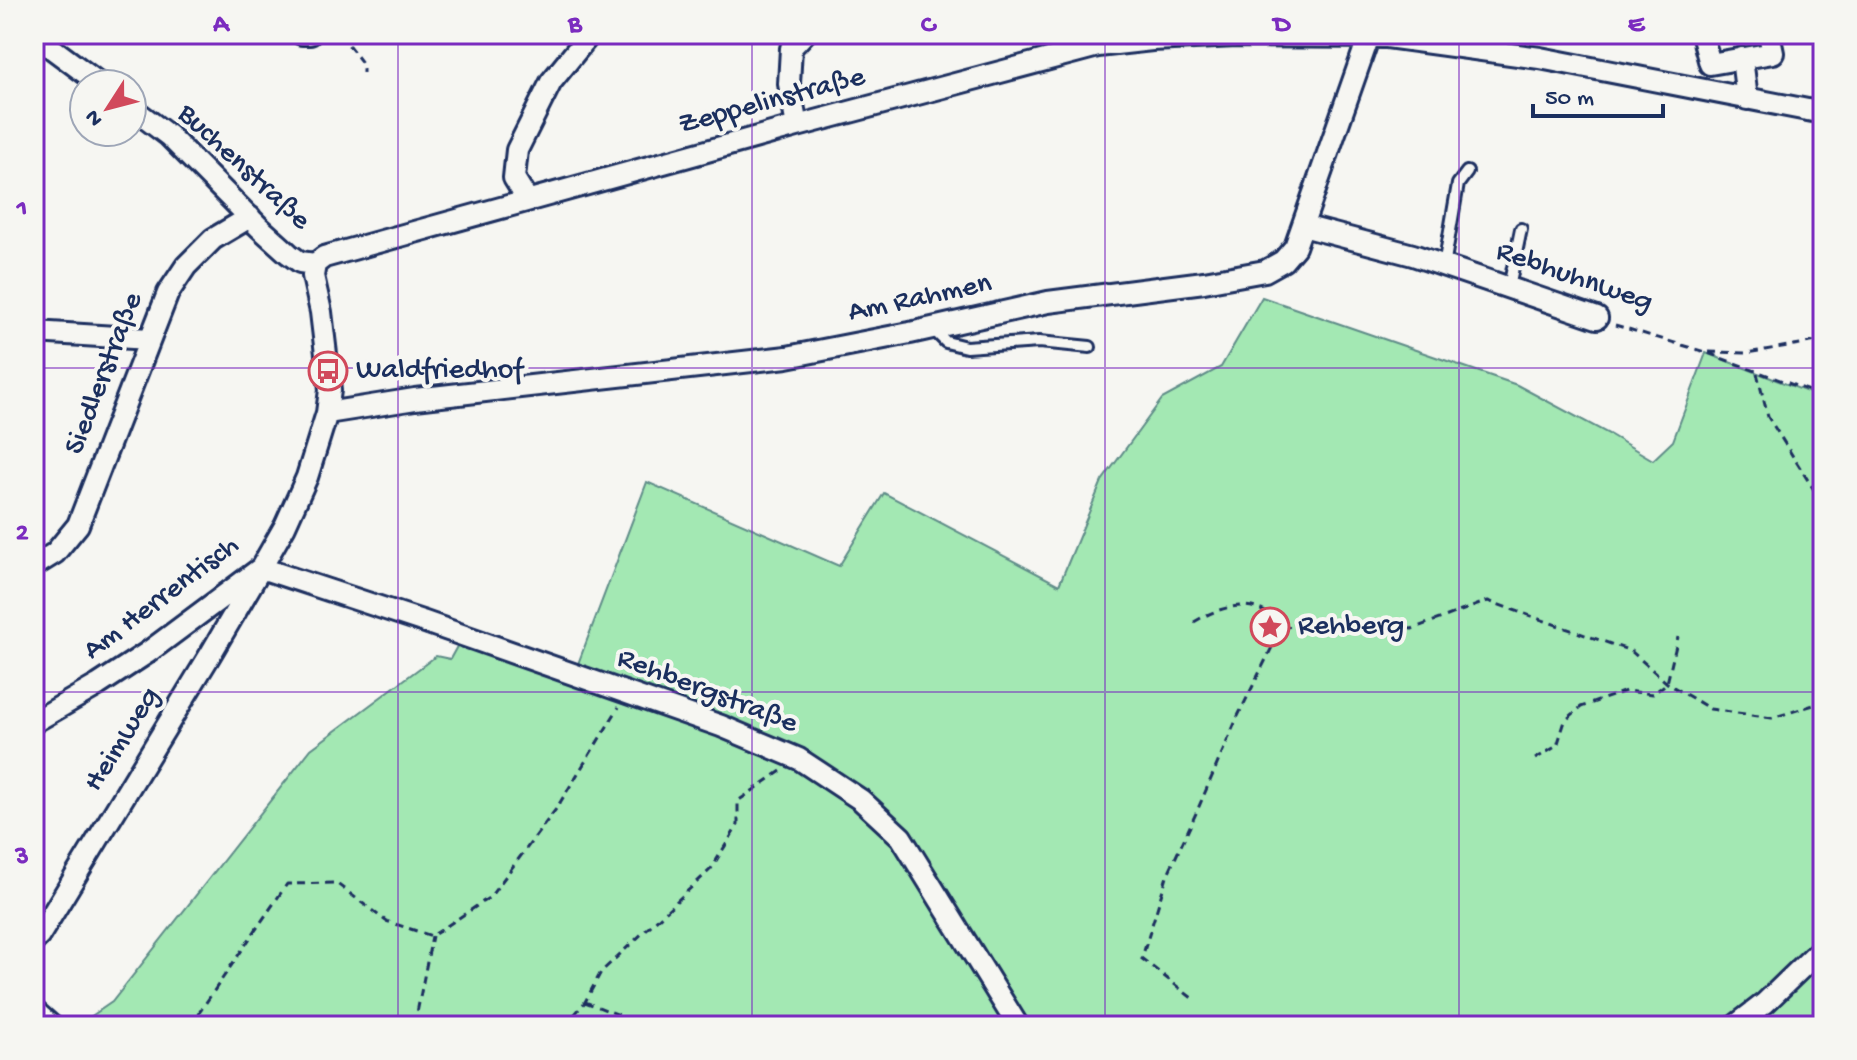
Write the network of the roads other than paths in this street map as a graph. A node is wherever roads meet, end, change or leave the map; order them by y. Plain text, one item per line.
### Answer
1 (302, 34) edge
2 (310, 34) edge
3 (590, 34) edge
4 (804, 34) edge
5 (1702, 34) edge
6 (1769, 34) edge
7 (34, 35) edge
8 (1371, 35) edge
9 (1098, 40) edge
10 (1742, 58) junction
11 (78, 68) edge
12 (1747, 99) junction
13 (1823, 113) edge
14 (148, 120) edge
15 (797, 126) junction
16 (1467, 172) dead end
17 (527, 199) junction
18 (250, 217) junction
19 (1303, 226) junction
20 (1521, 229) dead end
21 (315, 264) junction
22 (1444, 266) junction
23 (1509, 287) junction
24 (1597, 318) road end
25 (931, 328) junction
26 (34, 332) edge
27 (149, 339) junction
28 (1090, 347) dead end
29 (327, 413) junction
30 (34, 566) edge
31 (261, 568) junction
32 (34, 722) edge
33 (34, 941) edge
34 (1823, 947) edge
35 (34, 1004) edge
36 (59, 1026) edge
37 (1018, 1026) edge
38 (1735, 1026) edge

1 - 2 street
3 - 17 street
4 - 15 street
5 - 10 street
6 - 10 street
7 - 11 street
8 - 9 street, Zeppelinstraße
8 - 12 street, Zeppelinstraße
8 - 19 street, Am Rahmen
9 - 15 street, Zeppelinstraße
10 - 12 street
12 - 13 street, Zeppelinstraße
14 - 18 street, Buchenstraße
15 - 17 street, Zeppelinstraße
16 - 22 lane
17 - 21 street, Zeppelinstraße
18 - 21 street, Buchenstraße
18 - 27 street, Siedlerstraße
19 - 22 street, Rebhuhnweg
19 - 25 street, Am Rahmen
20 - 23 lane
21 - 29 street, Am Herrentisch
22 - 23 street, Rebhuhnweg
23 - 24 street, Rebhuhnweg
25 - 28 lane
25 - 29 street, Am Rahmen
26 - 27 street
27 - 30 street, Siedlerstraße
29 - 31 street, Am Herrentisch
31 - 32 street, Am Herrentisch
31 - 33 street, Heimweg
31 - 37 street, Rehbergstraße
34 - 38 street
35 - 36 lane

